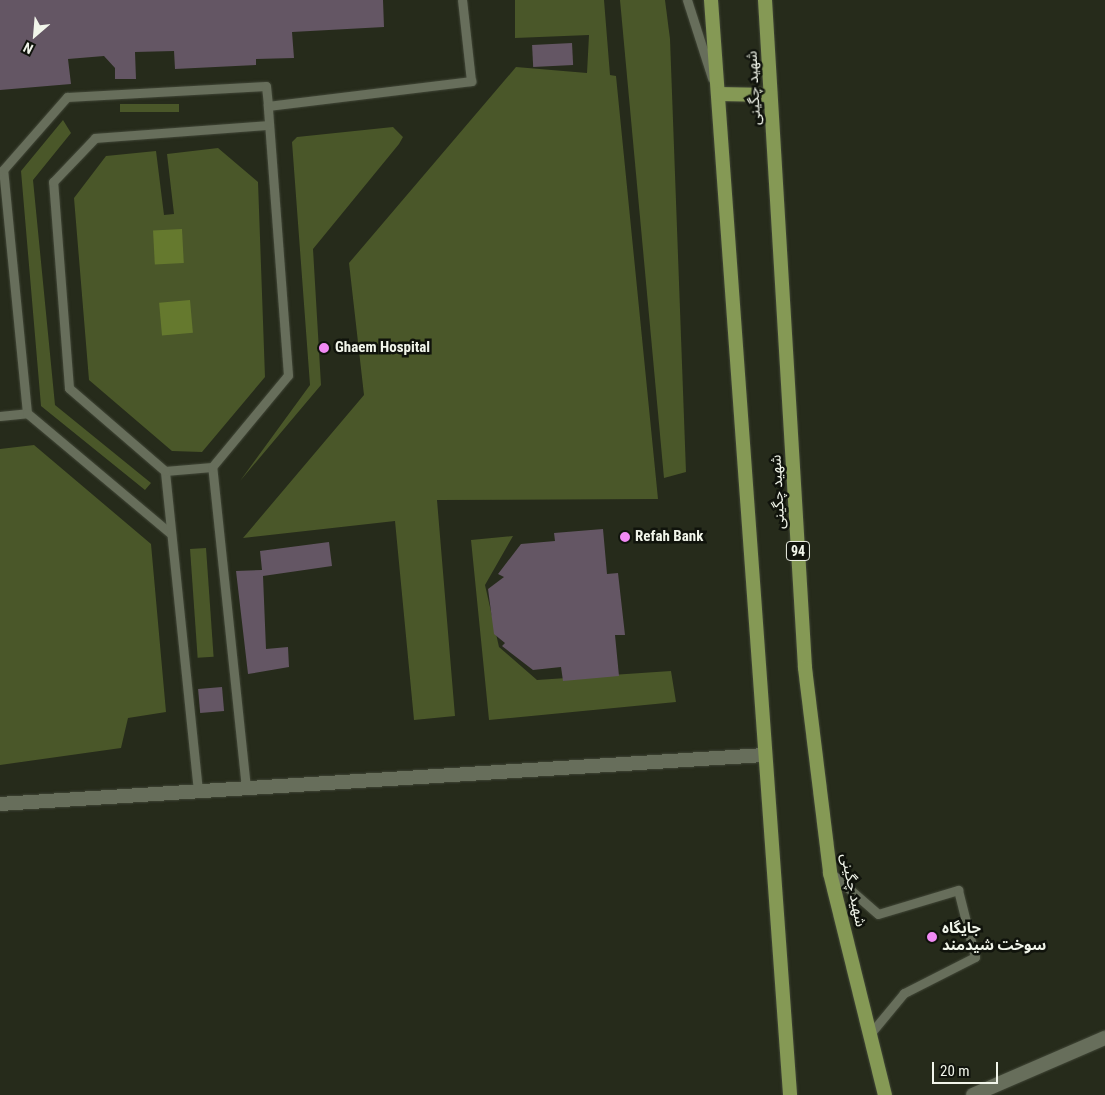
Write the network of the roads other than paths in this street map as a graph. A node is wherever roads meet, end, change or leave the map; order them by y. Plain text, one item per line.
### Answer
1 (462, 0) edge
2 (687, 0) edge
3 (711, 0) edge
4 (765, 0) edge
5 (718, 94) junction
6 (770, 95) junction
7 (268, 106) junction
8 (269, 126) junction
9 (27, 413) junction
10 (0, 416) edge
11 (212, 467) junction
12 (165, 471) junction
13 (171, 534) junction
14 (763, 755) junction
15 (246, 788) junction
16 (198, 791) junction
17 (0, 804) edge
18 (830, 873) junction
19 (870, 1034) junction
20 (1105, 1038) edge
21 (790, 1095) edge
22 (885, 1095) edge
23 (973, 1095) edge

1 - 7 lane
2 - 5 lane
3 - 5 main road
4 - 6 main road, شهید چگینی / 94
5 - 6 main road
5 - 14 main road
6 - 18 main road, شهید چگینی / 94
7 - 8 lane
7 - 9 lane
8 - 11 lane
8 - 12 lane
9 - 10 lane
9 - 13 lane
11 - 12 lane
11 - 15 lane
12 - 13 lane
13 - 16 lane
14 - 15 street
14 - 21 main road
15 - 16 street
16 - 17 street
18 - 19 main road, شهید چگینی / 94
18 - 19 lane
19 - 22 main road, شهید چگینی / 94
20 - 23 street

